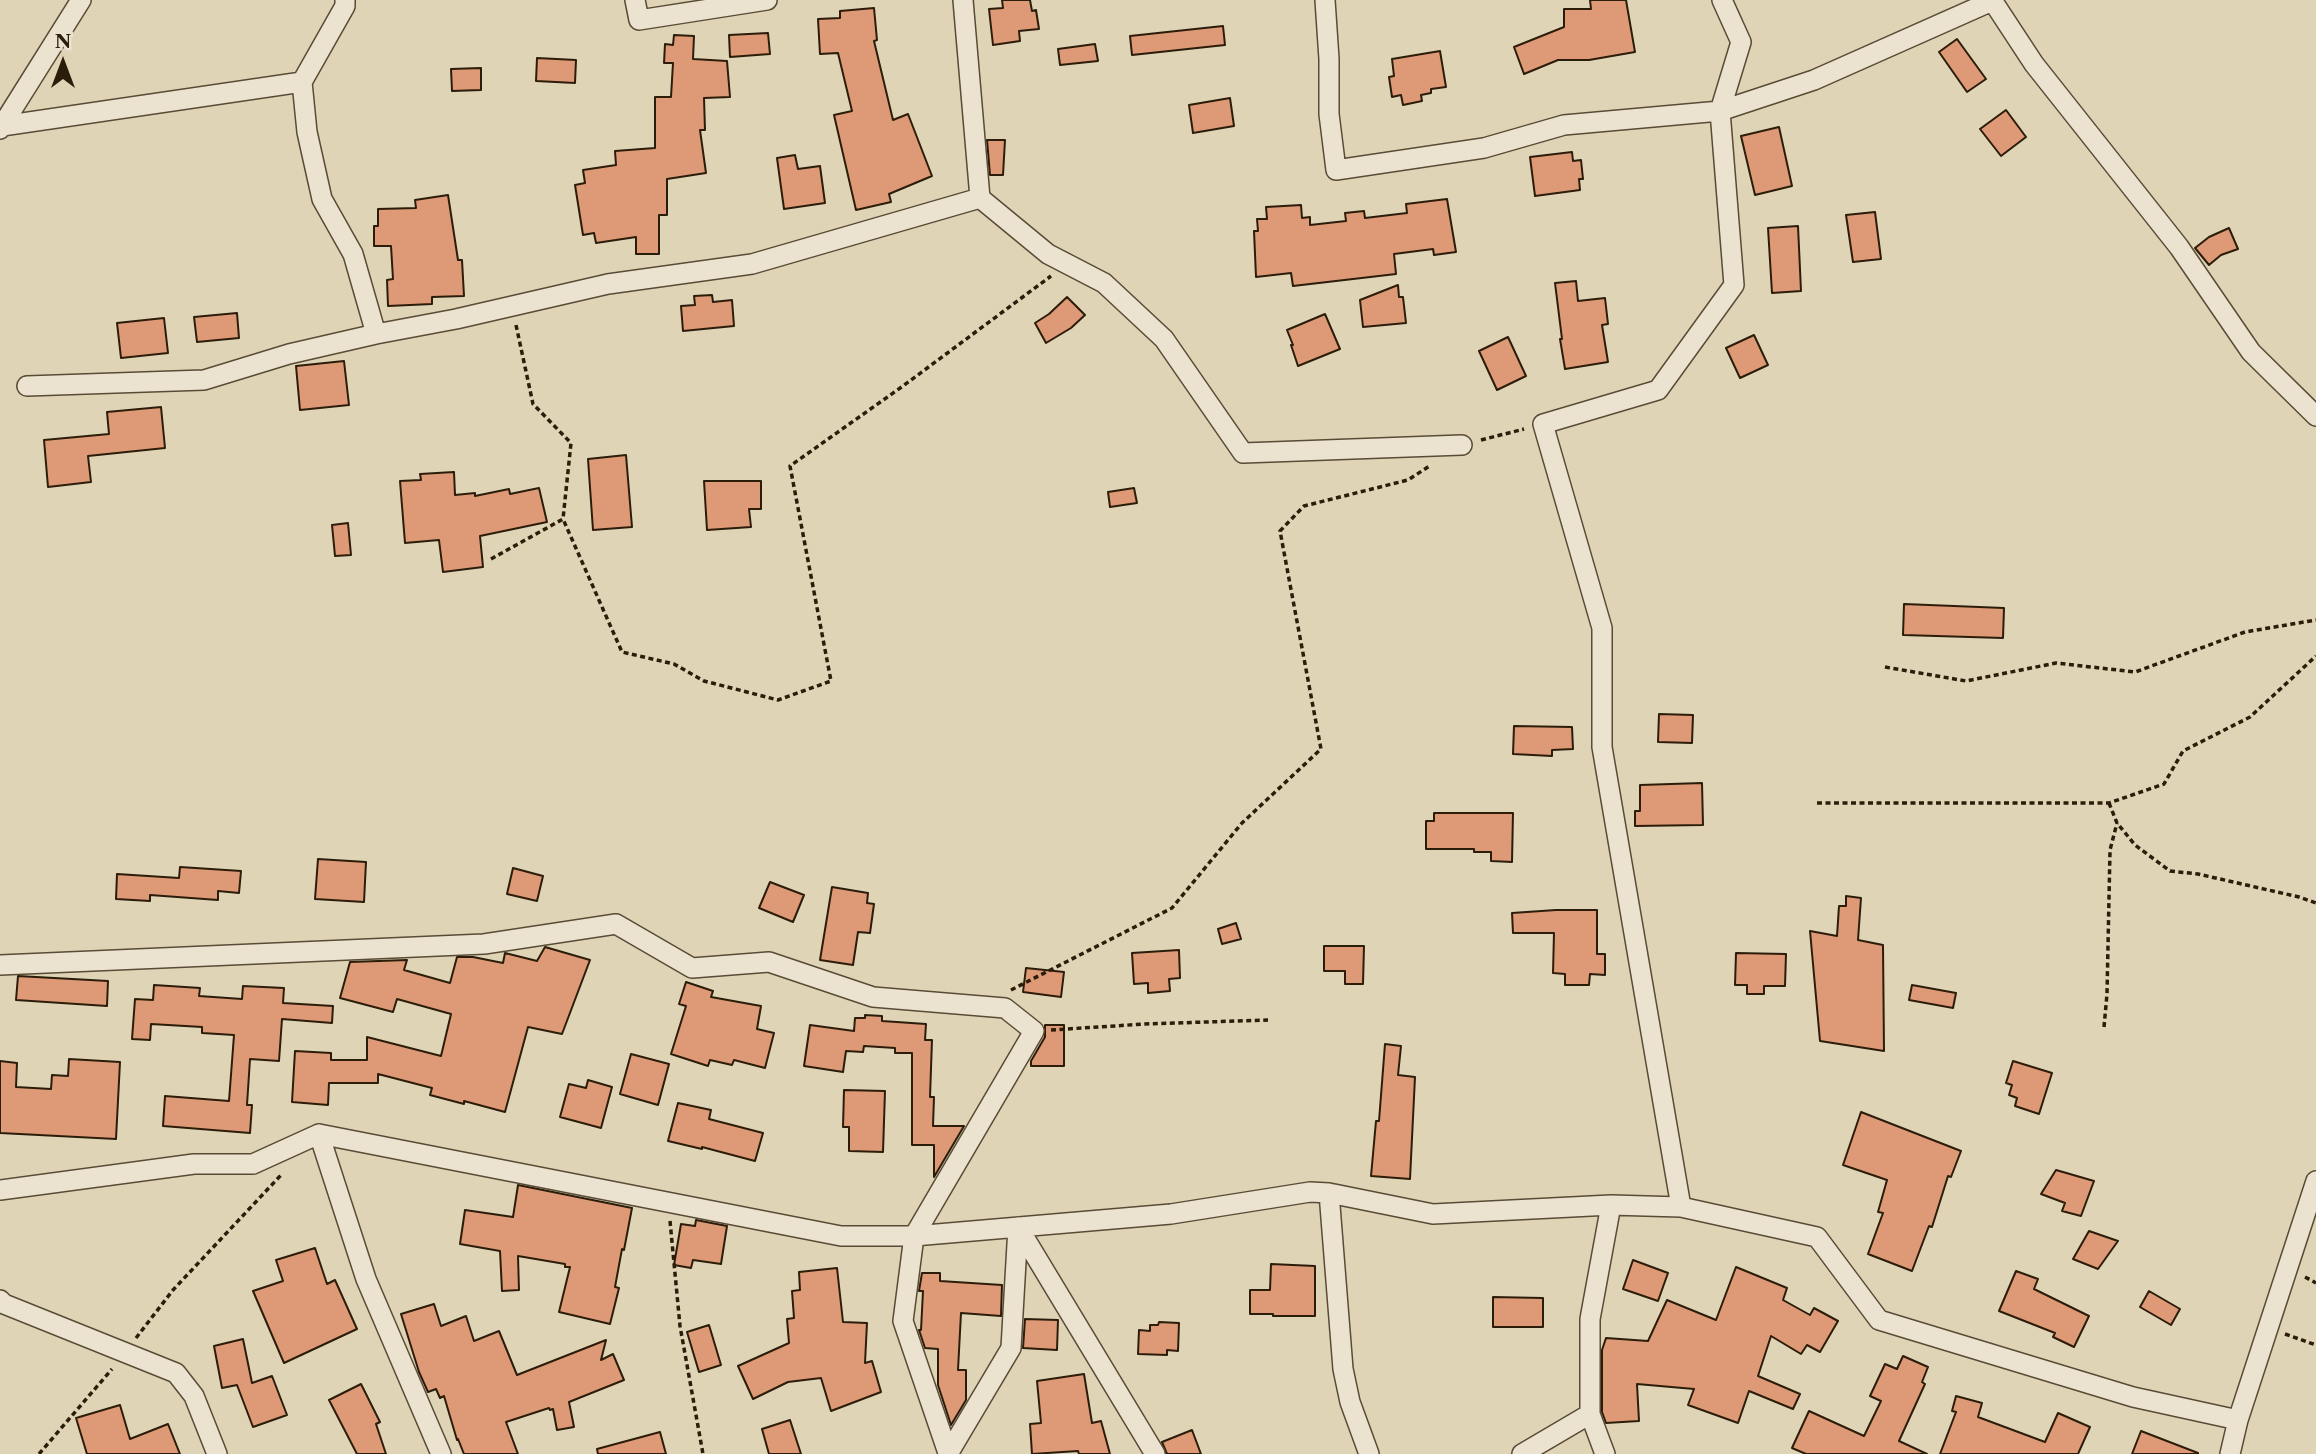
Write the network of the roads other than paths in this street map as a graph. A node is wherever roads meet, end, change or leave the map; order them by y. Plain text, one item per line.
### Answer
1 (81, 0) edge
2 (345, 0) edge
3 (635, 0) edge
4 (767, 0) edge
5 (963, 0) edge
6 (1325, 0) edge
7 (1722, 0) edge
8 (1992, 0) edge
9 (302, 82) junction
10 (1720, 111) junction
11 (1, 128) edge
12 (980, 198) junction
13 (376, 334) junction
14 (27, 386) dead end
15 (2316, 416) edge
16 (1462, 445) road end
17 (0, 965) edge
18 (319, 1134) junction
19 (2316, 1181) edge
20 (0, 1190) edge
21 (1329, 1194) junction
22 (1611, 1205) junction
23 (1682, 1207) junction
24 (1018, 1227) junction
25 (914, 1236) junction
26 (0, 1300) edge
27 (1590, 1414) junction
28 (2238, 1419) junction
29 (948, 1453) edge
30 (217, 1454) edge
31 (440, 1454) edge
32 (1155, 1454) edge
33 (1369, 1454) edge
34 (1522, 1454) edge
35 (1605, 1454) edge
36 (2230, 1454) edge

1 - 11 street
2 - 9 street
3 - 4 street
5 - 12 street
6 - 10 street
7 - 10 street
8 - 10 street
8 - 15 street
9 - 11 street
9 - 13 street
10 - 23 street
12 - 13 street
12 - 16 street
13 - 14 street
17 - 25 street
18 - 20 street
18 - 25 street
18 - 31 street
19 - 28 street
21 - 22 street
21 - 24 street
21 - 33 street
22 - 23 street
22 - 27 street
23 - 28 street
24 - 25 street
24 - 29 street
24 - 32 street
25 - 29 street
26 - 30 street
27 - 34 street
27 - 35 street
28 - 36 street

